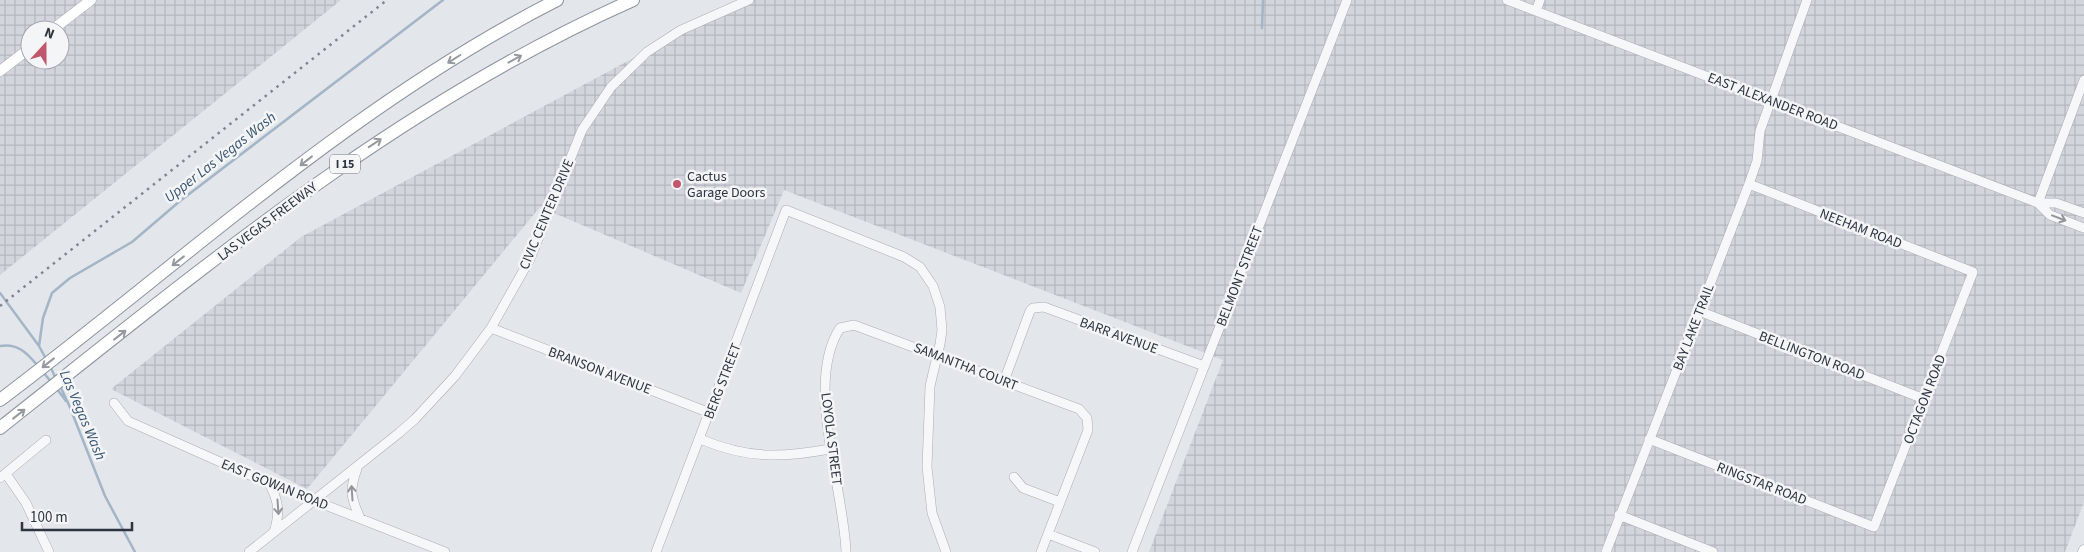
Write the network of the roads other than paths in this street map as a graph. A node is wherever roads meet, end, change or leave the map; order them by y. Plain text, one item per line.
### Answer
1 (91, 0) edge
2 (557, 0) edge
3 (633, 0) edge
4 (749, 0) edge
5 (1347, 0) edge
6 (1507, 0) edge
7 (1540, 0) edge
8 (1807, 0) edge
9 (1536, 11) junction
10 (65, 20) edge
11 (20, 56) edge
12 (0, 71) edge
13 (2084, 80) edge
14 (1771, 100) junction
15 (1749, 184) junction
16 (2038, 202) junction
17 (2084, 213) edge
18 (2084, 228) edge
19 (1974, 272) joint
20 (1699, 311) junction
21 (490, 328) junction
22 (840, 328) joint
23 (936, 355) junction
24 (1204, 366) junction
25 (1004, 381) junction
26 (1924, 399) junction
27 (0, 400) edge
28 (114, 403) dead end
29 (710, 413) junction
30 (0, 428) edge
31 (700, 439) junction
32 (1649, 439) junction
33 (46, 440) dead end
34 (830, 449) junction
35 (358, 467) junction
36 (3, 476) edge
37 (1014, 476) dead end
38 (269, 483) junction
39 (314, 501) junction
40 (1060, 502) junction
41 (1619, 515) junction
42 (360, 518) junction
43 (1874, 527) joint
44 (274, 532) junction
45 (1048, 534) junction
46 (49, 552) edge
47 (249, 552) edge
48 (445, 552) edge
49 (656, 552) edge
50 (846, 552) edge
51 (946, 552) edge
52 (1041, 552) edge
53 (1095, 552) edge
54 (1132, 552) edge
55 (1606, 552) edge
56 (1713, 552) edge

1 - 10 main road
2 -> 27 highway, LAS VEGAS FREEWAY / I 15
30 -> 3 highway, LAS VEGAS FREEWAY / I 15
4 - 21 street, CIVIC CENTER DRIVE
5 - 24 street, BELMONT STREET
6 - 9 street, EAST ALEXANDER ROAD
7 - 9 street
8 - 14 street, BAY LAKE TRAIL
9 - 14 street, EAST ALEXANDER ROAD
11 - 12 main road
13 - 16 street
14 - 15 street, BAY LAKE TRAIL
14 - 16 street, EAST ALEXANDER ROAD
15 - 19 street, NEEHAM ROAD
15 - 20 street, BAY LAKE TRAIL
16 - 17 street, EAST ALEXANDER ROAD
16 -> 18 street, EAST ALEXANDER ROAD
19 - 26 street, OCTAGON ROAD
20 - 26 street, BELLINGTON ROAD
20 - 32 street, BAY LAKE TRAIL
21 - 29 street, BRANSON AVENUE
21 - 35 street, CIVIC CENTER DRIVE
22 - 23 street, SAMANTHA COURT
22 - 34 street, LOYOLA STREET
23 - 25 street, SAMANTHA COURT
23 - 29 street, BERG STREET
23 - 51 street
24 - 25 street, BARR AVENUE
24 - 54 street, BELMONT STREET
25 - 40 street, SAMANTHA COURT
26 - 43 street, OCTAGON ROAD
28 - 38 street, EAST GOWAN ROAD
29 - 31 street, BERG STREET
31 - 34 street
31 - 49 street, BERG STREET
32 - 41 street, BAY LAKE TRAIL
32 - 43 street, RINGSTAR ROAD
33 - 36 street
34 - 50 street, LOYOLA STREET
35 - 39 street, CIVIC CENTER DRIVE
42 -> 35 street
36 - 46 street
37 - 40 street
38 - 39 street, EAST GOWAN ROAD
38 -> 44 street
39 - 42 street, EAST GOWAN ROAD
39 - 44 street, CIVIC CENTER DRIVE
40 - 45 street
41 - 55 street, BAY LAKE TRAIL
41 - 56 street
42 - 48 street, EAST GOWAN ROAD
44 - 47 street, CIVIC CENTER DRIVE
45 - 52 street
45 - 53 street

